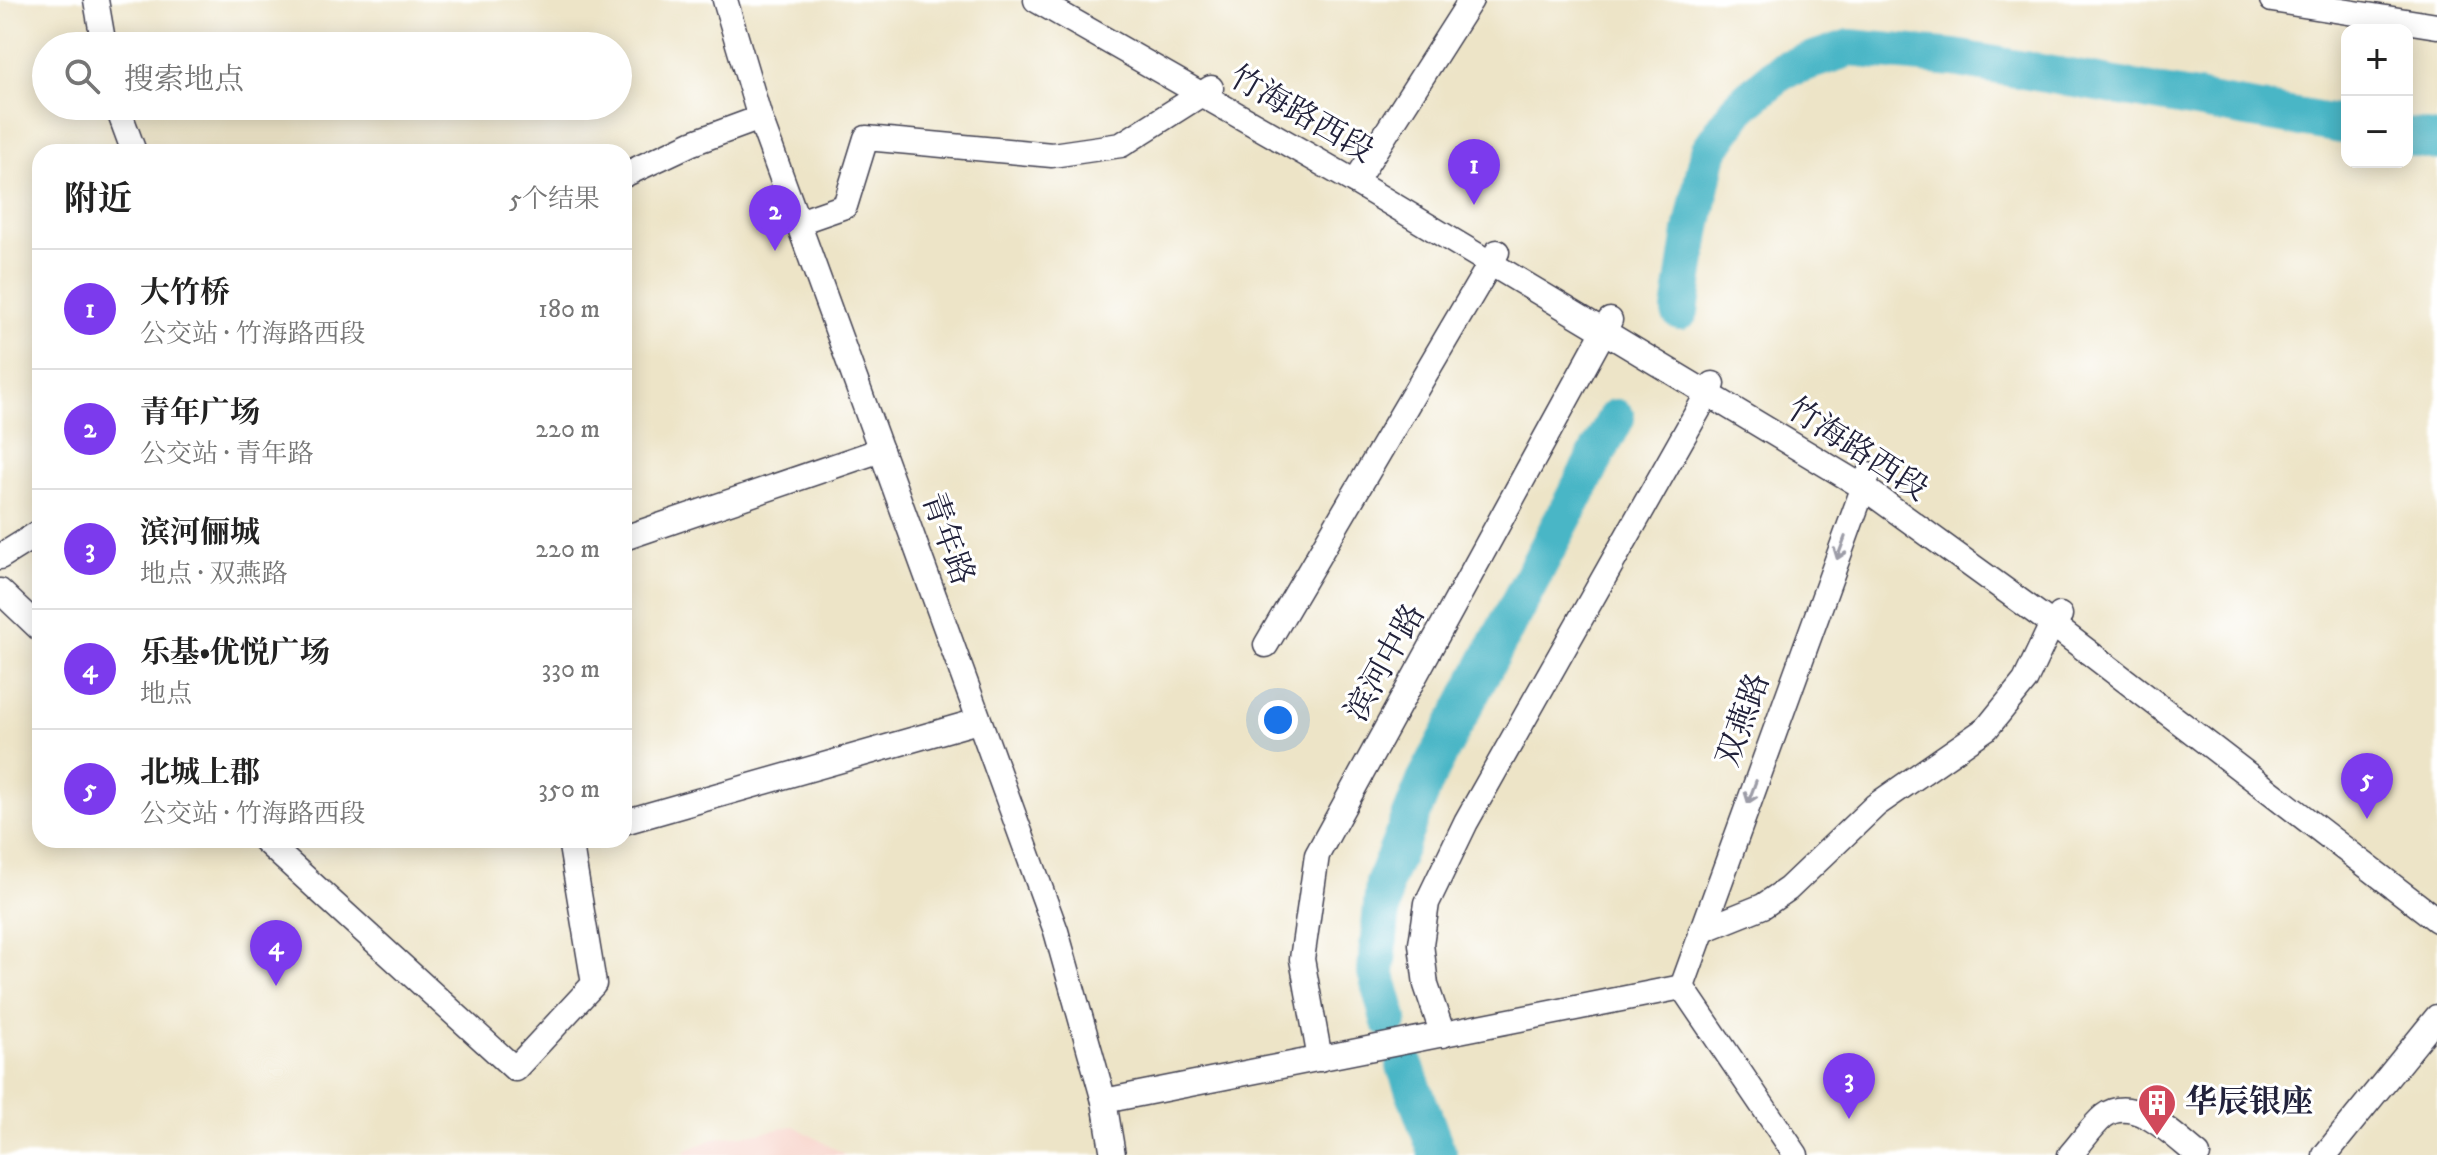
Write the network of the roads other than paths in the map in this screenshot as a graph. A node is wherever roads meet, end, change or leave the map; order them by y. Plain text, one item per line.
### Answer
1 (96, 0) edge
2 (725, 0) edge
3 (1036, 0) edge
4 (1061, 0) edge
5 (1471, 0) edge
6 (2272, 0) edge
7 (2437, 26) edge
8 (102, 32) edge
9 (1207, 91) junction
10 (760, 118) junction
11 (122, 120) edge
12 (131, 144) edge
13 (632, 171) edge
14 (1358, 177) junction
15 (799, 222) junction
16 (1494, 257) junction
17 (1607, 326) junction
18 (1710, 390) junction
19 (881, 450) junction
20 (1866, 481) junction
21 (632, 535) edge
22 (32, 537) edge
23 (0, 557) edge
24 (0, 591) edge
25 (2056, 620) junction
26 (32, 621) edge
27 (1266, 645) dead end
28 (978, 721) junction
29 (632, 820) edge
30 (273, 848) edge
31 (571, 848) edge
32 (2437, 904) edge
33 (2437, 920) edge
34 (1701, 931) junction
35 (1682, 987) junction
36 (2437, 1017) edge
37 (1443, 1035) junction
38 (1320, 1059) junction
39 (1104, 1101) junction
40 (1113, 1155) edge
41 (1796, 1155) edge
42 (2070, 1155) edge
43 (2198, 1155) edge
44 (2325, 1155) edge

1 - 8 street
2 - 10 street, 青年路
3 - 9 street, 竹海路西段
4 - 9 street, 竹海路西段
5 - 14 street
6 - 7 street
9 - 14 street, 竹海路西段
9 - 15 street, 竹海路西段
10 - 13 street
10 - 15 street, 青年路
11 - 12 street
14 - 16 street, 竹海路西段
15 - 19 street, 青年路
16 - 17 street, 竹海路西段
16 - 27 street
17 - 18 street, 竹海路西段
17 - 38 street, 滨河中路
18 - 20 street, 竹海路西段
18 - 37 street
19 - 21 street
19 - 28 street, 青年路
20 - 25 street, 竹海路西段
20 -> 34 street, 双燕路
22 - 23 street
24 - 26 street
25 - 32 street, 竹海路西段
25 - 33 street, 竹海路西段
25 - 34 street
28 - 29 street
28 - 39 street, 青年路
30 - 31 street
34 - 35 street, 双燕路
35 - 37 street
35 - 41 street
36 - 44 street
37 - 38 street
38 - 39 street
39 - 40 street, 青年路
42 - 43 street

